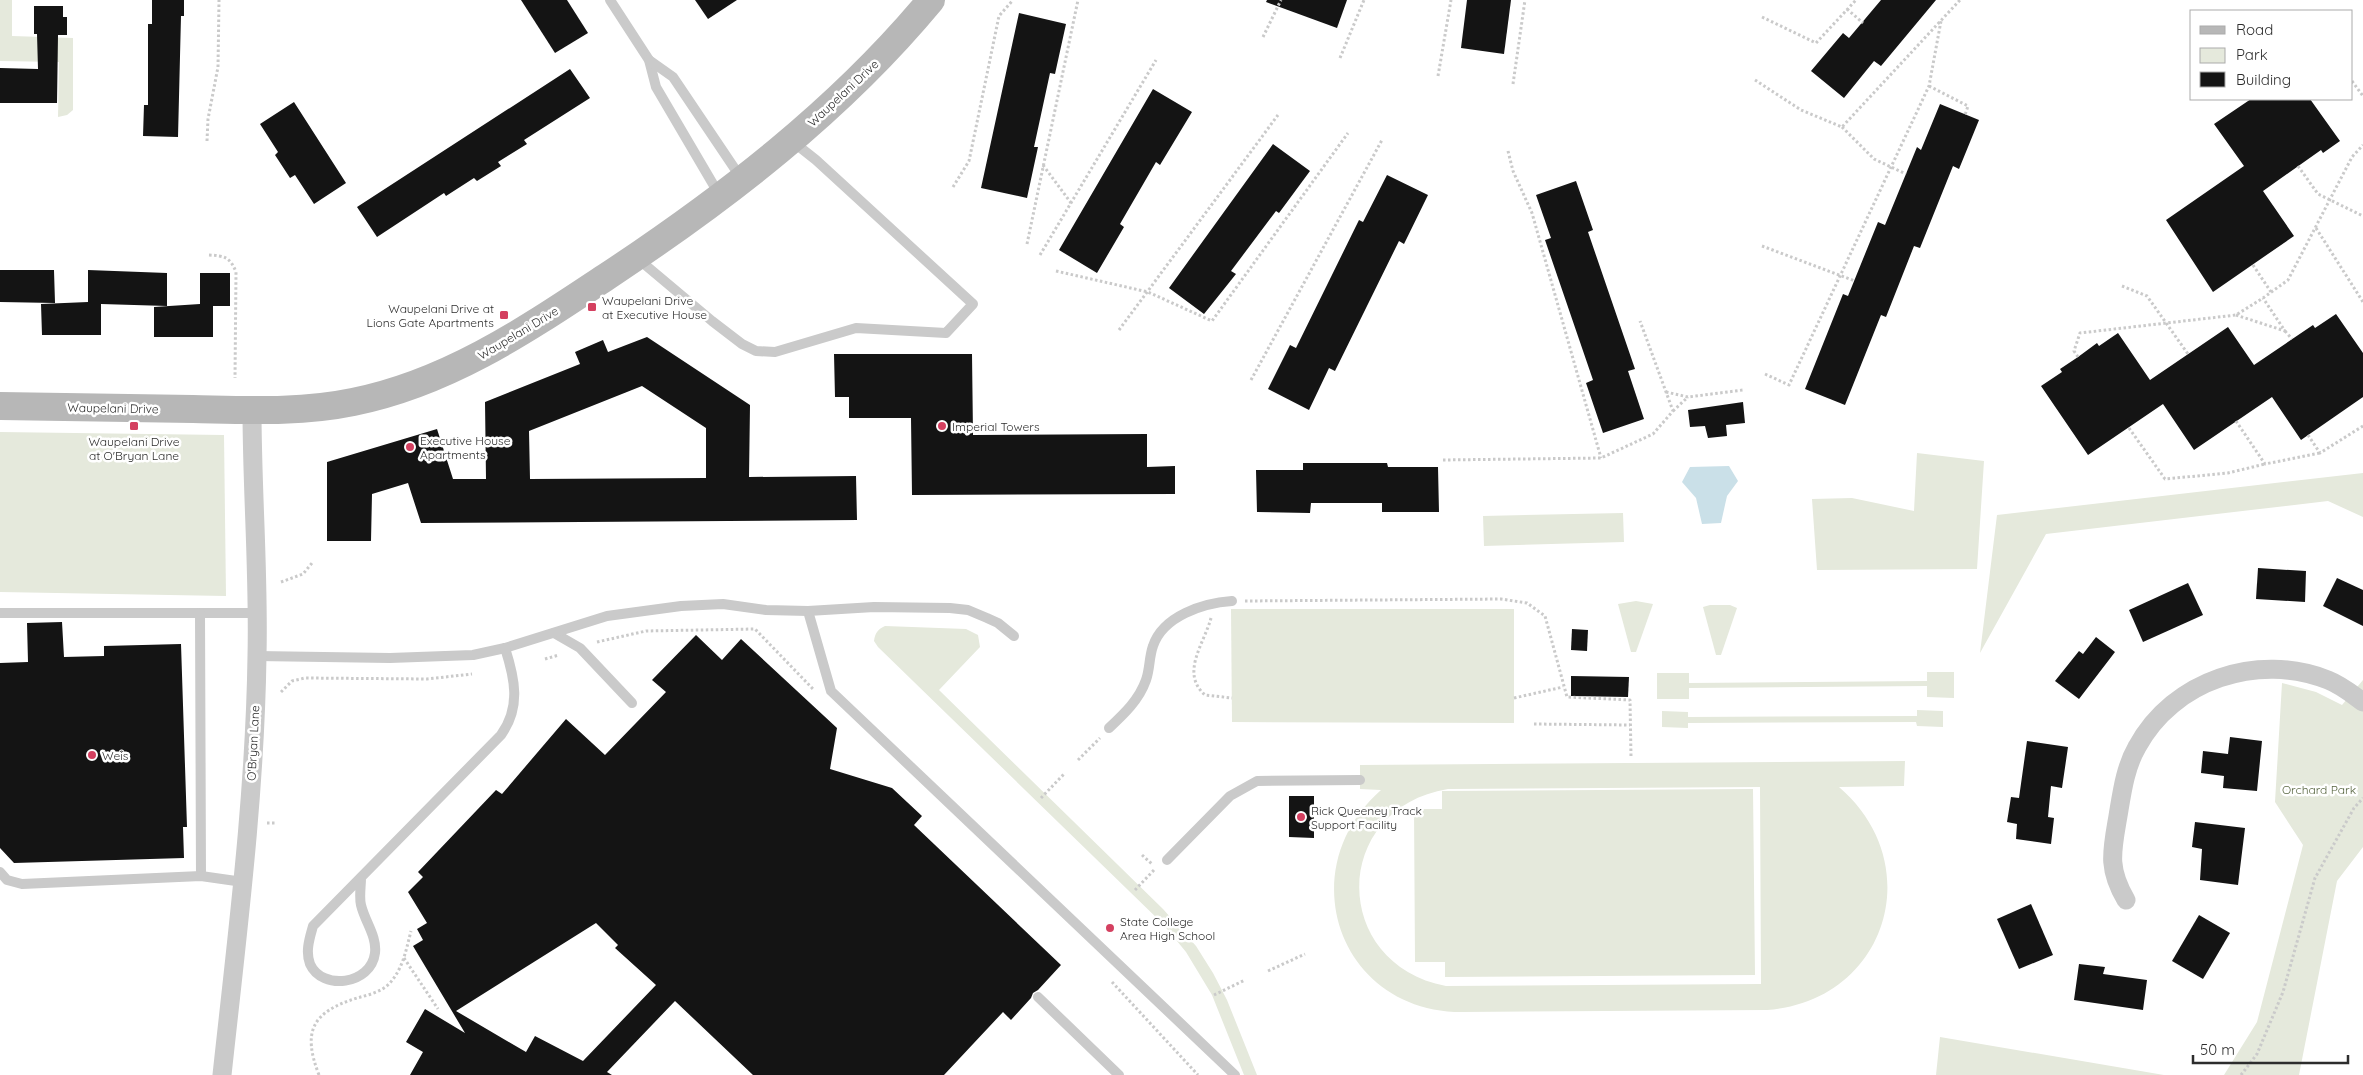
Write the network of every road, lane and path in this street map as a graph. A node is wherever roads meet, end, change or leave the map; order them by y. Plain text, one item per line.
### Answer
1 (219, 0) edge
2 (610, 0) edge
3 (931, 0) edge
4 (1013, 0) edge
5 (1078, 0) edge
6 (1281, 0) edge
7 (1364, 0) edge
8 (1450, 0) edge
9 (1525, 0) edge
10 (1856, 0) edge
11 (1960, 0) edge
12 (1847, 9) junction
13 (1762, 17) dead end
14 (1941, 21) junction
15 (1863, 23) dead end
16 (1263, 37) dead end
17 (1340, 58) dead end
18 (649, 60) junction
19 (1156, 60) dead end
20 (1438, 76) dead end
21 (1754, 80) dead end
22 (2353, 82) edge
23 (1512, 84) dead end
24 (1929, 86) junction
25 (2363, 96) edge
26 (1278, 115) dead end
27 (1965, 115) dead end
28 (1842, 127) junction
29 (1348, 133) dead end
30 (792, 140) junction
31 (1382, 140) dead end
32 (207, 141) dead end
33 (2363, 145) edge
34 (1508, 151) dead end
35 (1042, 164) junction
36 (2298, 166) dead end
37 (1892, 168) junction
38 (1906, 174) dead end
39 (743, 181) junction
40 (953, 187) dead end
41 (721, 198) junction
42 (2330, 199) junction
43 (1071, 203) junction
44 (2363, 216) edge
45 (2316, 228) junction
46 (1027, 244) dead end
47 (1762, 246) dead end
48 (209, 255) dead end
49 (1040, 255) dead end
50 (636, 257) junction
51 (2253, 265) dead end
52 (1056, 271) dead end
53 (1840, 274) junction
54 (1855, 281) dead end
55 (2122, 286) dead end
56 (1148, 292) junction
57 (2271, 292) junction
58 (2263, 298) junction
59 (2363, 302) edge
60 (2236, 315) junction
61 (1640, 321) dead end
62 (2166, 323) junction
63 (1120, 330) dead end
64 (2285, 331) junction
65 (2292, 340) dead end
66 (2188, 354) dead end
67 (2078, 356) dead end
68 (1766, 374) dead end
69 (235, 378) dead end
70 (1251, 380) dead end
71 (1743, 390) dead end
72 (1666, 392) junction
73 (1688, 397) junction
74 (0, 406) edge
75 (252, 410) junction
76 (1673, 411) junction
77 (2236, 421) dead end
78 (2363, 426) edge
79 (2129, 428) dead end
80 (2308, 435) dead end
81 (2320, 453) junction
82 (1601, 458) junction
83 (1443, 460) dead end
84 (2265, 464) junction
85 (312, 563) dead end
86 (281, 582) dead end
87 (1232, 601) joint
88 (1214, 605) junction
89 (808, 611) junction
90 (0, 613) edge
91 (200, 613) junction
92 (257, 613) junction
93 (554, 633) junction
94 (1014, 636) dead end
95 (597, 642) dead end
96 (505, 648) junction
97 (560, 655) dead end
98 (257, 656) junction
99 (545, 659) dead end
100 (472, 674) dead end
101 (1564, 689) junction
102 (281, 692) dead end
103 (816, 692) dead end
104 (1232, 698) dead end
105 (1514, 698) dead end
106 (2363, 702) edge
107 (632, 703) dead end
108 (1534, 724) dead end
109 (1630, 725) junction
110 (1105, 732) joint
111 (1631, 757) dead end
112 (1078, 760) dead end
113 (1064, 774) dead end
114 (1360, 780) dead end
115 (1041, 798) dead end
116 (2363, 798) edge
117 (1166, 860) dead end
118 (1156, 868) dead end
119 (0, 872) edge
120 (202, 876) junction
121 (361, 878) junction
122 (243, 882) junction
123 (1135, 890) dead end
124 (2126, 900) dead end
125 (411, 931) dead end
126 (1305, 954) dead end
127 (404, 958) junction
128 (1268, 971) dead end
129 (1106, 975) dead end
130 (1245, 980) dead end
131 (1214, 995) dead end
132 (1038, 997) dead end
133 (438, 1009) dead end
134 (222, 1075) edge
135 (319, 1075) edge
136 (1119, 1075) edge
137 (1198, 1075) edge
138 (1236, 1075) edge
139 (2241, 1075) edge

1 - 32 path
2 - 18 lane
3 - 30 street, Waupelani Drive
4 - 40 path
5 - 35 path
6 - 16 path
7 - 17 path
8 - 20 path
9 - 23 path
10 - 12 path
11 - 14 path
12 - 13 path
12 - 15 path
14 - 24 path
14 - 28 path
18 - 39 lane
18 - 41 lane
19 - 43 path
21 - 28 path
22 - 25 path
24 - 27 path
24 - 37 path
26 - 56 path
28 - 37 path
29 - 56 path
30 - 39 street, Waupelani Drive
30 - 50 lane
31 - 70 path
33 - 42 path
34 - 82 path
35 - 43 path
35 - 46 path
36 - 42 path
37 - 38 path
37 - 53 path
39 - 41 street, Waupelani Drive
41 - 50 street, Waupelani Drive
42 - 44 path
42 - 45 path
43 - 49 path
45 - 57 path
45 - 59 path
47 - 53 path
48 - 69 path
50 - 75 street, Waupelani Drive
51 - 57 path
52 - 56 path
53 - 54 path
53 - 68 path
55 - 62 path
56 - 63 path
57 - 58 path
58 - 60 path
58 - 64 path
60 - 62 path
60 - 64 path
61 - 72 path
62 - 66 path
62 - 67 path
64 - 65 path
71 - 73 path
72 - 73 path
72 - 76 path
73 - 76 path
74 - 75 street, Waupelani Drive
75 - 92 street, O'Bryan Lane
76 - 82 path
77 - 84 path
78 - 81 path
79 - 84 path
80 - 81 path
81 - 84 path
82 - 83 path
85 - 86 path
87 - 88 lane
87 - 101 path
88 - 104 path
88 - 110 lane
89 - 93 lane
89 - 94 lane
89 - 138 lane
90 - 91 lane
91 - 92 lane
91 - 120 lane
92 - 98 street, O'Bryan Lane
93 - 96 lane
93 - 107 lane
95 - 103 path
96 - 98 lane
96 - 121 lane
97 - 99 path
98 - 122 street, O'Bryan Lane
100 - 102 path
101 - 105 path
101 - 109 path
106 - 124 street
108 - 109 path
109 - 111 path
110 - 112 path
113 - 115 path
114 - 117 lane
116 - 139 path
118 - 123 path
119 - 120 lane
120 - 122 lane
121 - 121 lane
122 - 134 street, O'Bryan Lane
125 - 127 path
126 - 128 path
127 - 133 path
127 - 135 path
129 - 137 path
130 - 131 path
132 - 136 lane

